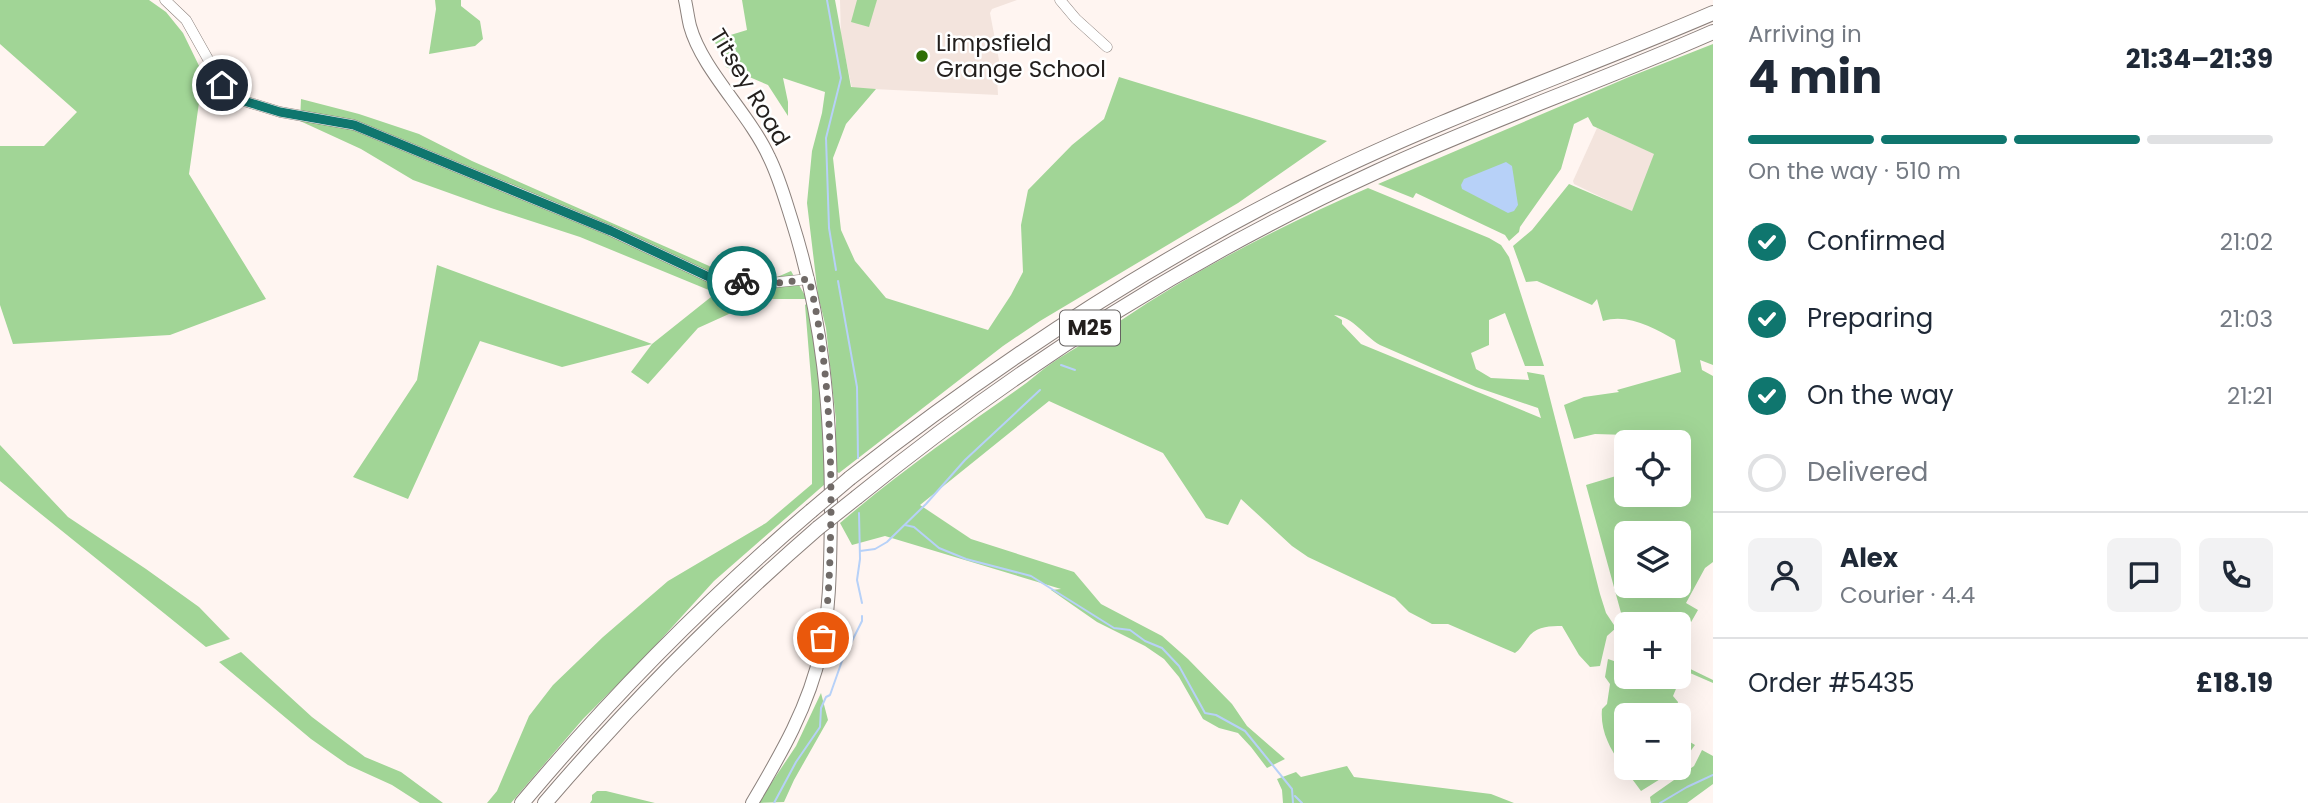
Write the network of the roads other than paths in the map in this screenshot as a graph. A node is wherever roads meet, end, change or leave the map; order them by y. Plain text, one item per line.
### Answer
1 (165, 0) edge
2 (685, 0) edge
3 (1060, 0) edge
4 (1713, 13) edge
5 (1713, 32) edge
6 (1107, 47) dead end
7 (809, 279) junction
8 (522, 803) edge
9 (545, 803) edge
10 (752, 803) edge

1 - 7 street
2 - 7 main road, Titsey Road
3 - 6 street
4 - 8 highway, M25, bridge
5 - 9 highway, M25, bridge
7 - 10 main road, Titsey Road

